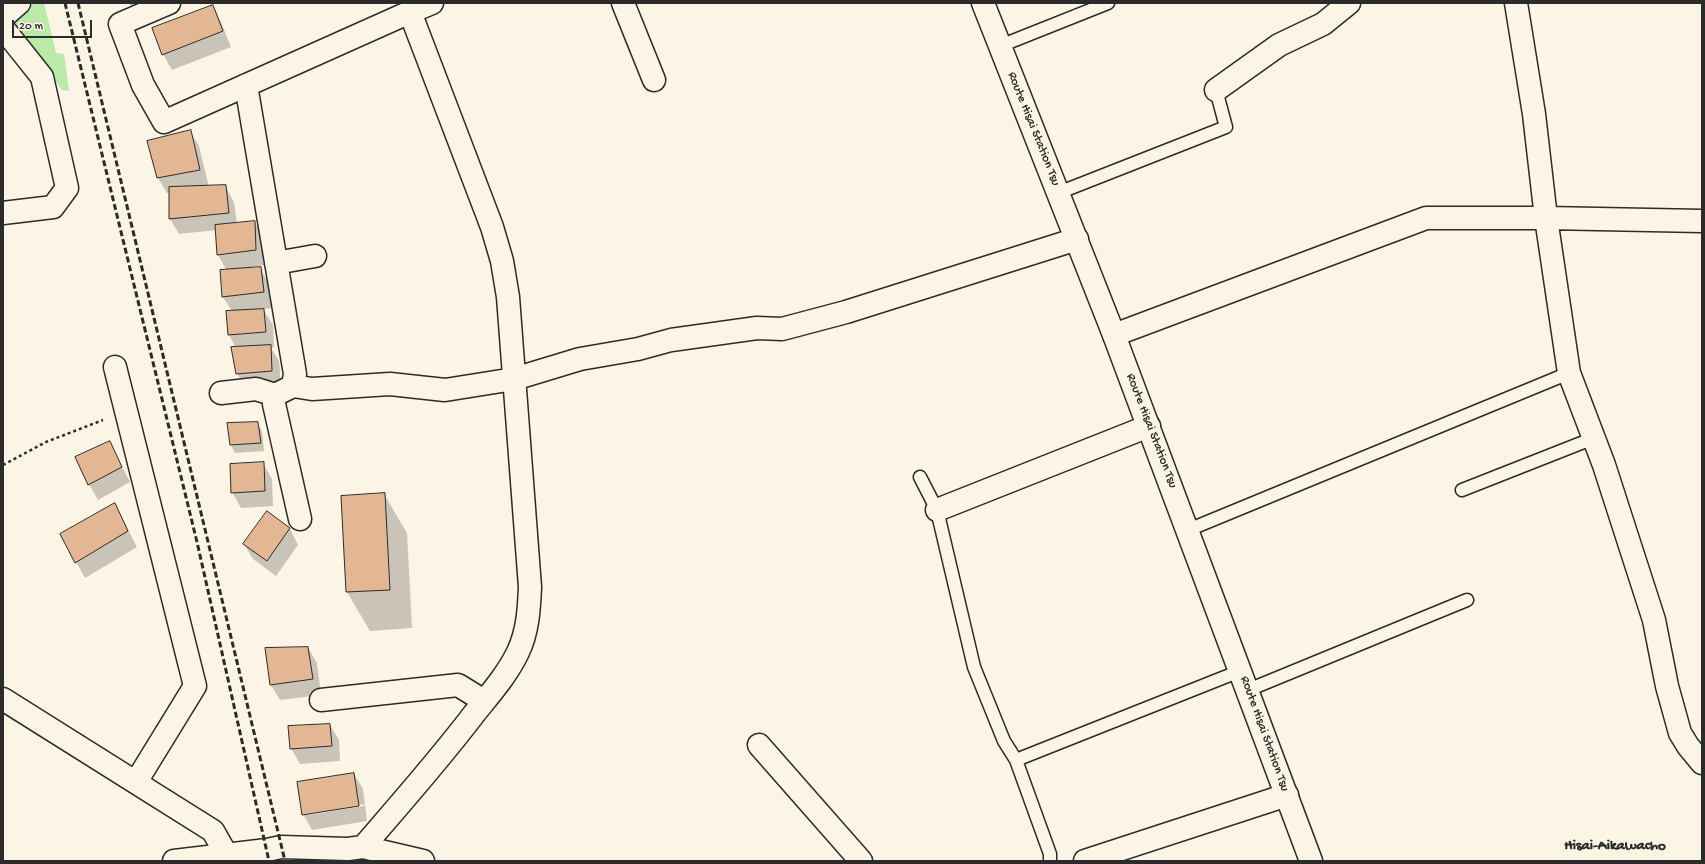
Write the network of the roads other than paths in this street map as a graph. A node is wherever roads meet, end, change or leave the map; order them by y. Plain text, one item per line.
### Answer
1 (19, 3) edge
2 (169, 3) edge
3 (432, 3) edge
4 (623, 3) edge
5 (983, 3) edge
6 (1108, 3) edge
7 (1349, 3) edge
8 (1516, 3) edge
9 (410, 12) junction
10 (3, 17) edge
11 (3, 28) edge
12 (1000, 46) junction
13 (654, 80) dead end
14 (246, 85) junction
15 (1216, 90) joint
16 (1058, 193) junction
17 (3, 213) edge
18 (1546, 218) junction
19 (1702, 222) edge
20 (1077, 239) junction
21 (316, 256) dead end
22 (276, 263) junction
23 (1114, 335) junction
24 (115, 367) dead end
25 (1569, 373) junction
26 (514, 379) junction
27 (284, 390) junction
28 (221, 393) dead end
29 (1148, 426) junction
30 (1594, 438) junction
31 (920, 477) dead end
32 (1462, 490) dead end
33 (937, 510) junction
34 (300, 519) dead end
35 (1188, 530) junction
36 (1467, 600) dead end
37 (1244, 680) junction
38 (3, 699) edge
39 (321, 700) dead end
40 (484, 701) junction
41 (759, 745) dead end
42 (1016, 760) junction
43 (1702, 763) edge
44 (136, 782) junction
45 (1286, 795) junction
46 (363, 847) junction
47 (314, 854) edge
48 (229, 858) edge
49 (174, 861) edge
50 (423, 861) edge
51 (861, 861) edge
52 (1050, 861) edge
53 (1085, 861) edge
54 (1312, 861) edge

1 - 10 street
2 - 14 street
3 - 9 street
4 - 13 street
5 - 12 street, Route Hisai Station Tsu
6 - 12 lane
7 - 15 street
8 - 18 street
9 - 14 street
9 - 26 street
11 - 17 street
12 - 16 street, Route Hisai Station Tsu
14 - 22 street
15 - 16 lane
16 - 20 street, Route Hisai Station Tsu
18 - 19 street
18 - 23 street
18 - 25 street
20 - 23 street, Route Hisai Station Tsu
20 - 26 street
21 - 22 street
22 - 27 street
23 - 29 street, Route Hisai Station Tsu
24 - 44 street
25 - 30 street
25 - 35 lane
26 - 27 street
26 - 40 street
27 - 28 street
27 - 34 street
29 - 33 street
29 - 35 street, Route Hisai Station Tsu
30 - 32 lane
30 - 43 street
31 - 33 lane
33 - 42 lane
35 - 37 street, Route Hisai Station Tsu
36 - 37 lane
37 - 42 lane
37 - 45 street, Route Hisai Station Tsu
38 - 44 street
39 - 40 street
40 - 46 street
41 - 51 street
42 - 52 lane
44 - 48 street
45 - 53 street
45 - 54 street, Route Hisai Station Tsu
46 - 47 street
46 - 50 street
47 - 48 street
48 - 49 street

